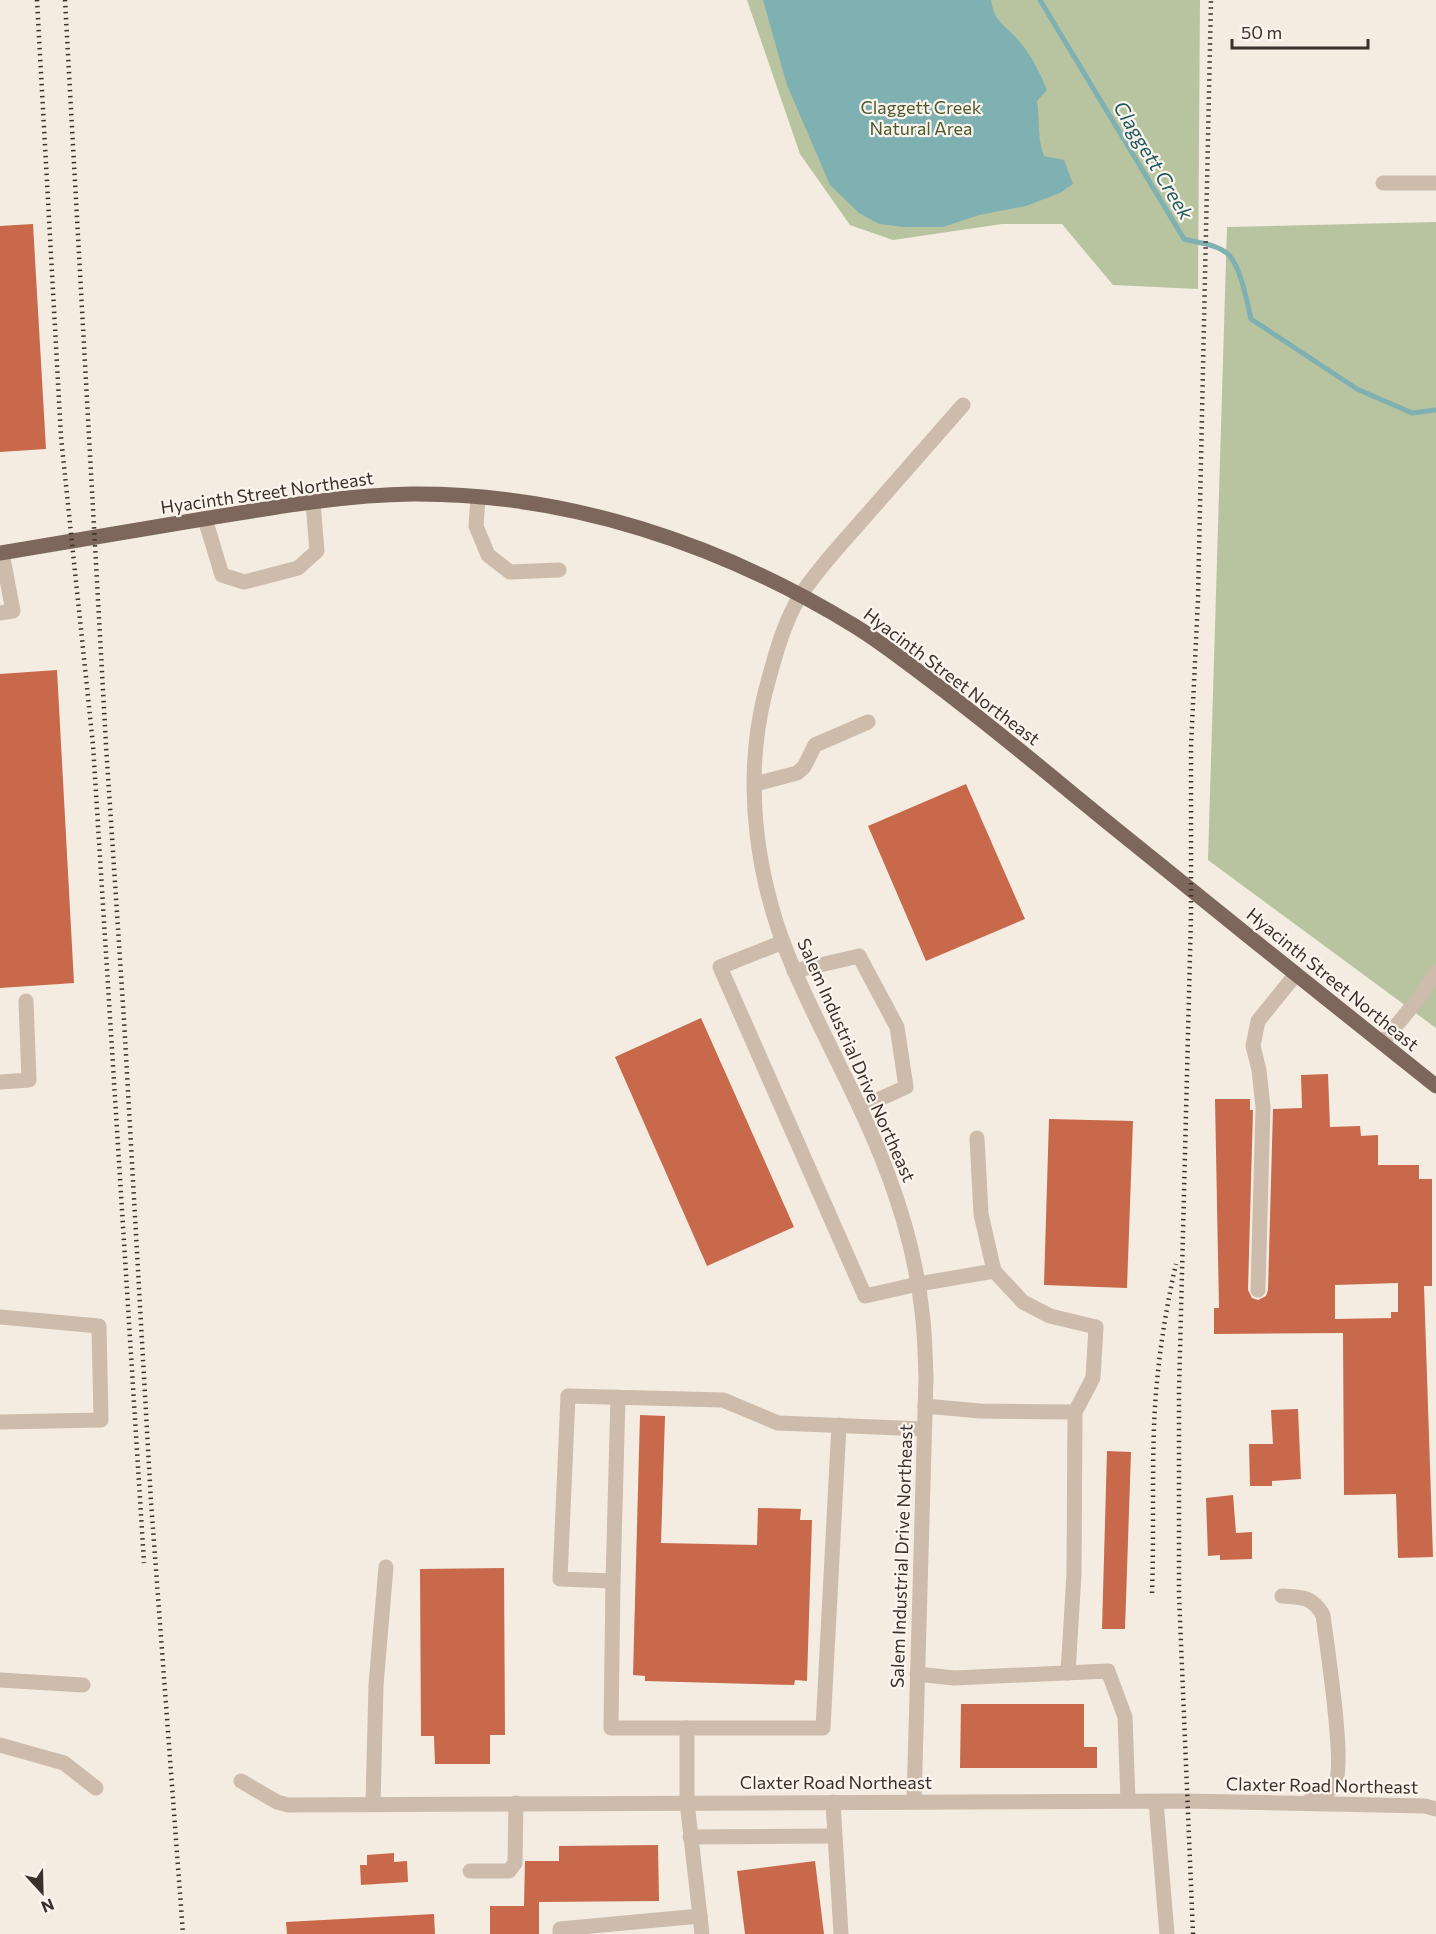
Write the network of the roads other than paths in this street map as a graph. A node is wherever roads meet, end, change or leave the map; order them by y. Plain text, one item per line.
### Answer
1 (1383, 183) dead end
2 (1436, 183) edge
3 (963, 405) dead end
4 (478, 498) junction
5 (313, 502) junction
6 (205, 519) junction
7 (1, 553) edge
8 (559, 570) dead end
9 (801, 594) junction
10 (0, 613) edge
11 (868, 722) dead end
12 (755, 784) junction
13 (783, 942) junction
14 (794, 971) junction
15 (1436, 972) edge
16 (1296, 974) junction
17 (26, 1001) dead end
18 (1382, 1043) junction
19 (0, 1082) edge
20 (1436, 1086) edge
21 (860, 1108) junction
22 (977, 1138) dead end
23 (994, 1271) junction
24 (918, 1284) junction
25 (1258, 1290) dead end
26 (0, 1317) edge
27 (618, 1397) junction
28 (925, 1406) junction
29 (1075, 1412) junction
30 (0, 1422) edge
31 (839, 1425) junction
32 (924, 1430) junction
33 (386, 1567) dead end
34 (613, 1581) junction
35 (1282, 1596) dead end
36 (1068, 1673) junction
37 (917, 1674) junction
38 (0, 1680) edge
39 (83, 1685) dead end
40 (687, 1728) junction
41 (0, 1745) edge
42 (241, 1781) dead end
43 (96, 1788) dead end
44 (687, 1802) junction
45 (833, 1802) junction
46 (914, 1802) junction
47 (1128, 1802) junction
48 (1156, 1802) junction
49 (516, 1803) junction
50 (373, 1804) junction
51 (1305, 1804) junction
52 (1436, 1809) edge
53 (834, 1836) junction
54 (690, 1837) junction
55 (470, 1871) dead end
56 (700, 1916) junction
57 (560, 1934) edge
58 (702, 1934) edge
59 (841, 1934) edge
60 (1167, 1934) edge

1 - 2 street
3 - 9 street, Salem Industrial Drive Northeast
4 - 5 main road, Hyacinth Street Northeast
4 - 8 street
4 - 9 main road, Hyacinth Street Northeast
5 - 6 main road, Hyacinth Street Northeast
5 - 6 street
6 - 7 main road, Hyacinth Street Northeast
7 - 10 street
9 - 12 street, Salem Industrial Drive Northeast
9 - 16 main road, Hyacinth Street Northeast
11 - 12 street
12 - 13 street, Salem Industrial Drive Northeast
13 - 14 street, Salem Industrial Drive Northeast
13 - 24 street
14 - 21 street, Salem Industrial Drive Northeast
14 - 21 street
15 - 18 street
16 - 18 main road, Hyacinth Street Northeast
16 - 25 street
17 - 19 street
18 - 20 main road, Hyacinth Street Northeast
21 - 24 street, Salem Industrial Drive Northeast
22 - 23 street
23 - 24 street
23 - 29 street
24 - 28 street, Salem Industrial Drive Northeast
26 - 30 street
27 - 31 street
27 - 34 street
27 - 34 street
28 - 29 street
28 - 32 street, Salem Industrial Drive Northeast
29 - 36 street
31 - 32 street
31 - 40 street
32 - 37 street, Salem Industrial Drive Northeast
33 - 50 street
34 - 40 street
35 - 51 street
36 - 37 street
36 - 47 street
37 - 46 street, Salem Industrial Drive Northeast
38 - 39 street
40 - 44 street
41 - 43 street
42 - 50 street, Claxter Road Northeast
44 - 45 street, Claxter Road Northeast
44 - 49 street, Claxter Road Northeast
44 - 54 street
45 - 46 street, Claxter Road Northeast
45 - 53 street
46 - 47 street, Claxter Road Northeast
47 - 48 street, Claxter Road Northeast
48 - 51 street, Claxter Road Northeast
48 - 60 street
49 - 50 street, Claxter Road Northeast
49 - 55 street
51 - 52 street, Claxter Road Northeast
53 - 54 street
53 - 59 street
54 - 56 street
56 - 57 street
56 - 58 street

